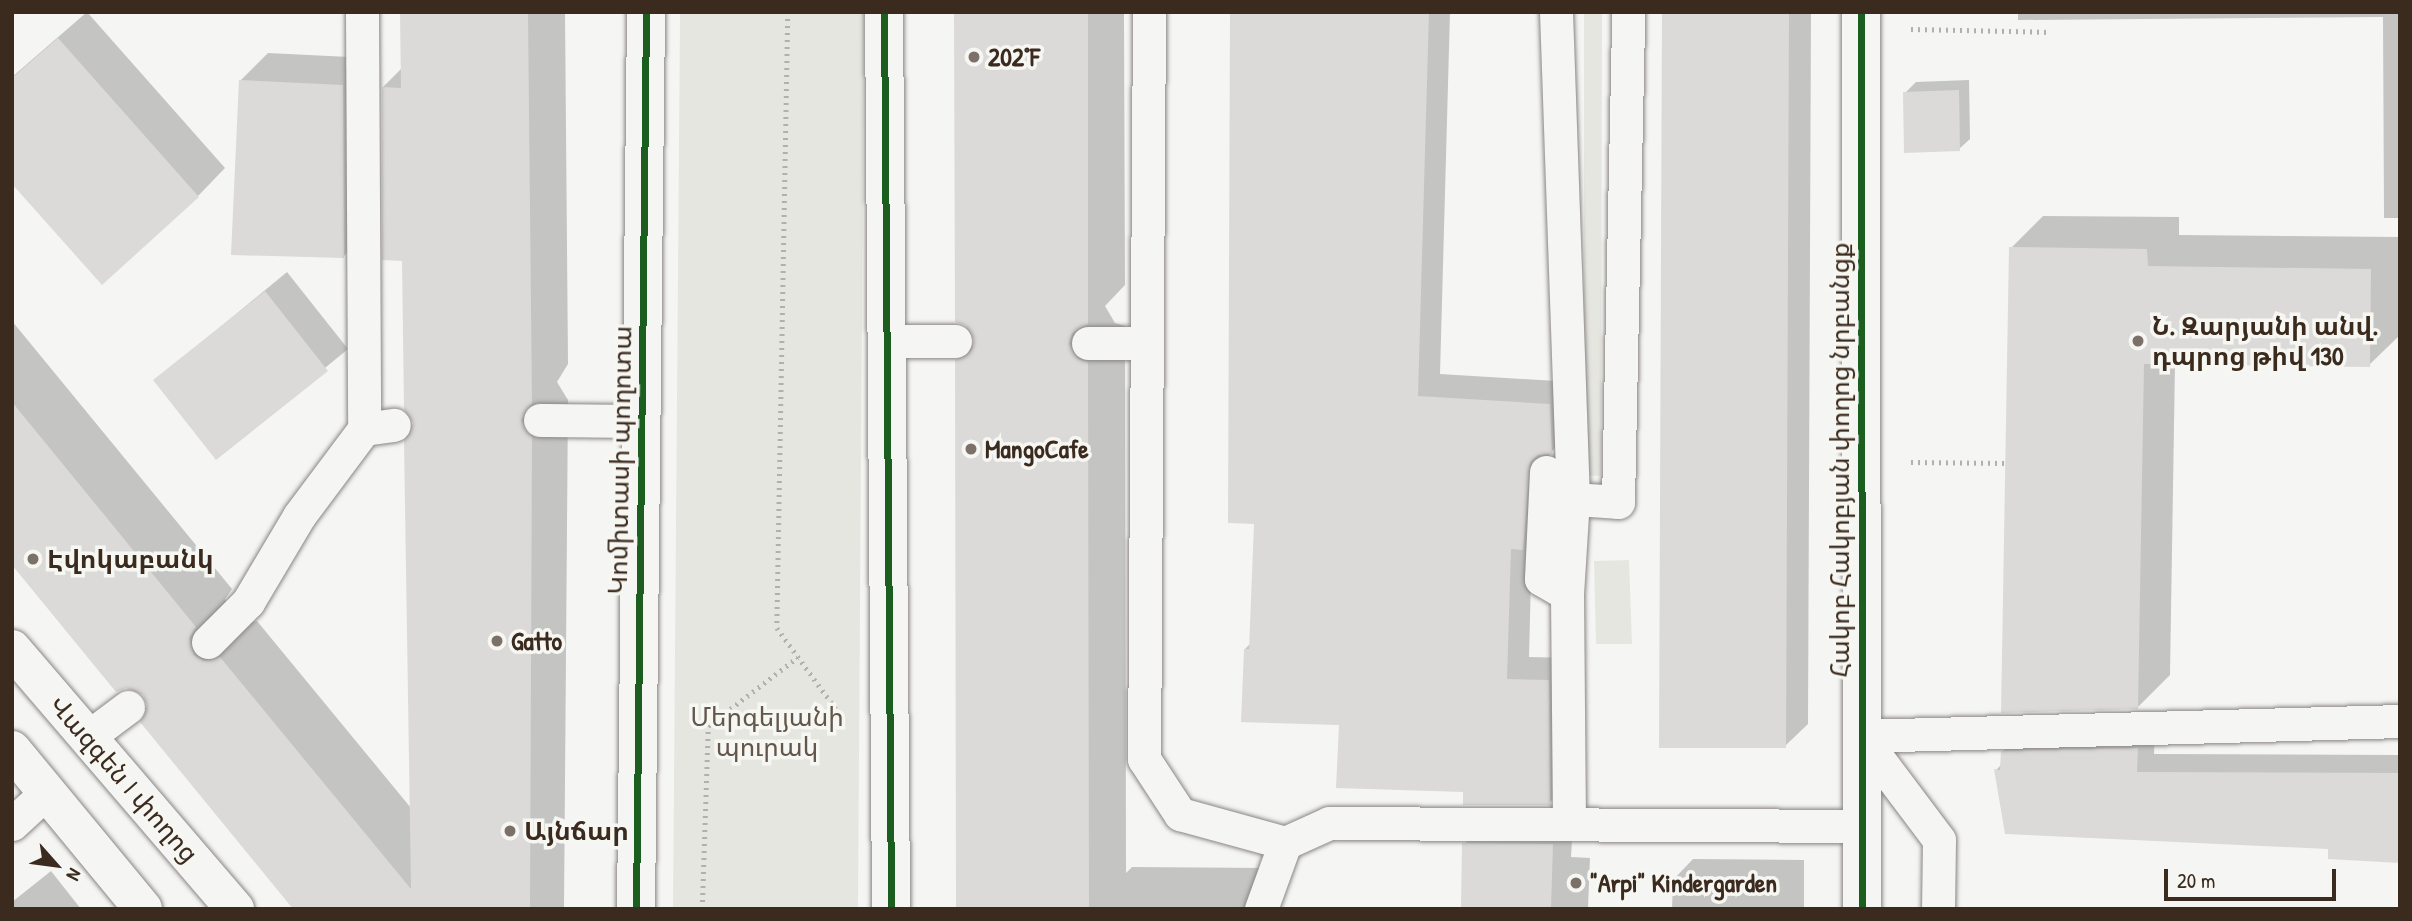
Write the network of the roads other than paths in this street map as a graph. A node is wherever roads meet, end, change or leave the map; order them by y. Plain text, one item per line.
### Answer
1 (362, 12) edge
2 (646, 12) edge
3 (884, 12) edge
4 (1149, 12) edge
5 (1556, 12) edge
6 (1628, 12) edge
7 (1861, 20) edge
8 (888, 341) junction
9 (955, 341) dead end
10 (1088, 343) dead end
11 (1146, 343) junction
12 (540, 420) dead end
13 (641, 421) junction
14 (1546, 472) dead end
15 (1573, 499) junction
16 (1567, 594) junction
17 (208, 642) dead end
18 (12, 649) edge
19 (128, 707) dead end
20 (2400, 721) edge
21 (1861, 736) junction
22 (88, 737) junction
23 (12, 750) edge
24 (48, 791) junction
25 (1569, 823) junction
26 (12, 824) edge
27 (1861, 826) junction
28 (1284, 843) junction
29 (143, 909) edge
30 (235, 909) edge
31 (636, 909) edge
32 (891, 909) edge
33 (1261, 909) edge
34 (1862, 909) edge
35 (1938, 909) edge

1 - 17 lane
2 - 13 street, Կոմիտասի պողոտա
3 - 8 street
4 - 11 lane
5 - 15 lane
6 - 15 lane
7 - 21 street, Հակոբ Հակոբյան փողոց նրբանցք
8 - 9 lane
8 - 32 street
10 - 11 lane
11 - 28 lane
12 - 13 lane
13 - 31 street, Կոմիտասի պողոտա
14 - 16 lane
15 - 16 lane
16 - 25 lane
18 - 22 street, Վազգեն I փողոց
19 - 22 lane
20 - 21 lane
21 - 27 street, Հակոբ Հակոբյան փողոց նրբանցք
21 - 35 lane
22 - 30 street, Վազգեն I փողոց
23 - 24 street
24 - 26 lane
24 - 29 street
25 - 27 lane
25 - 28 lane
27 - 34 street, Հակոբ Հակոբյան փողոց նրբանցք
28 - 33 lane

